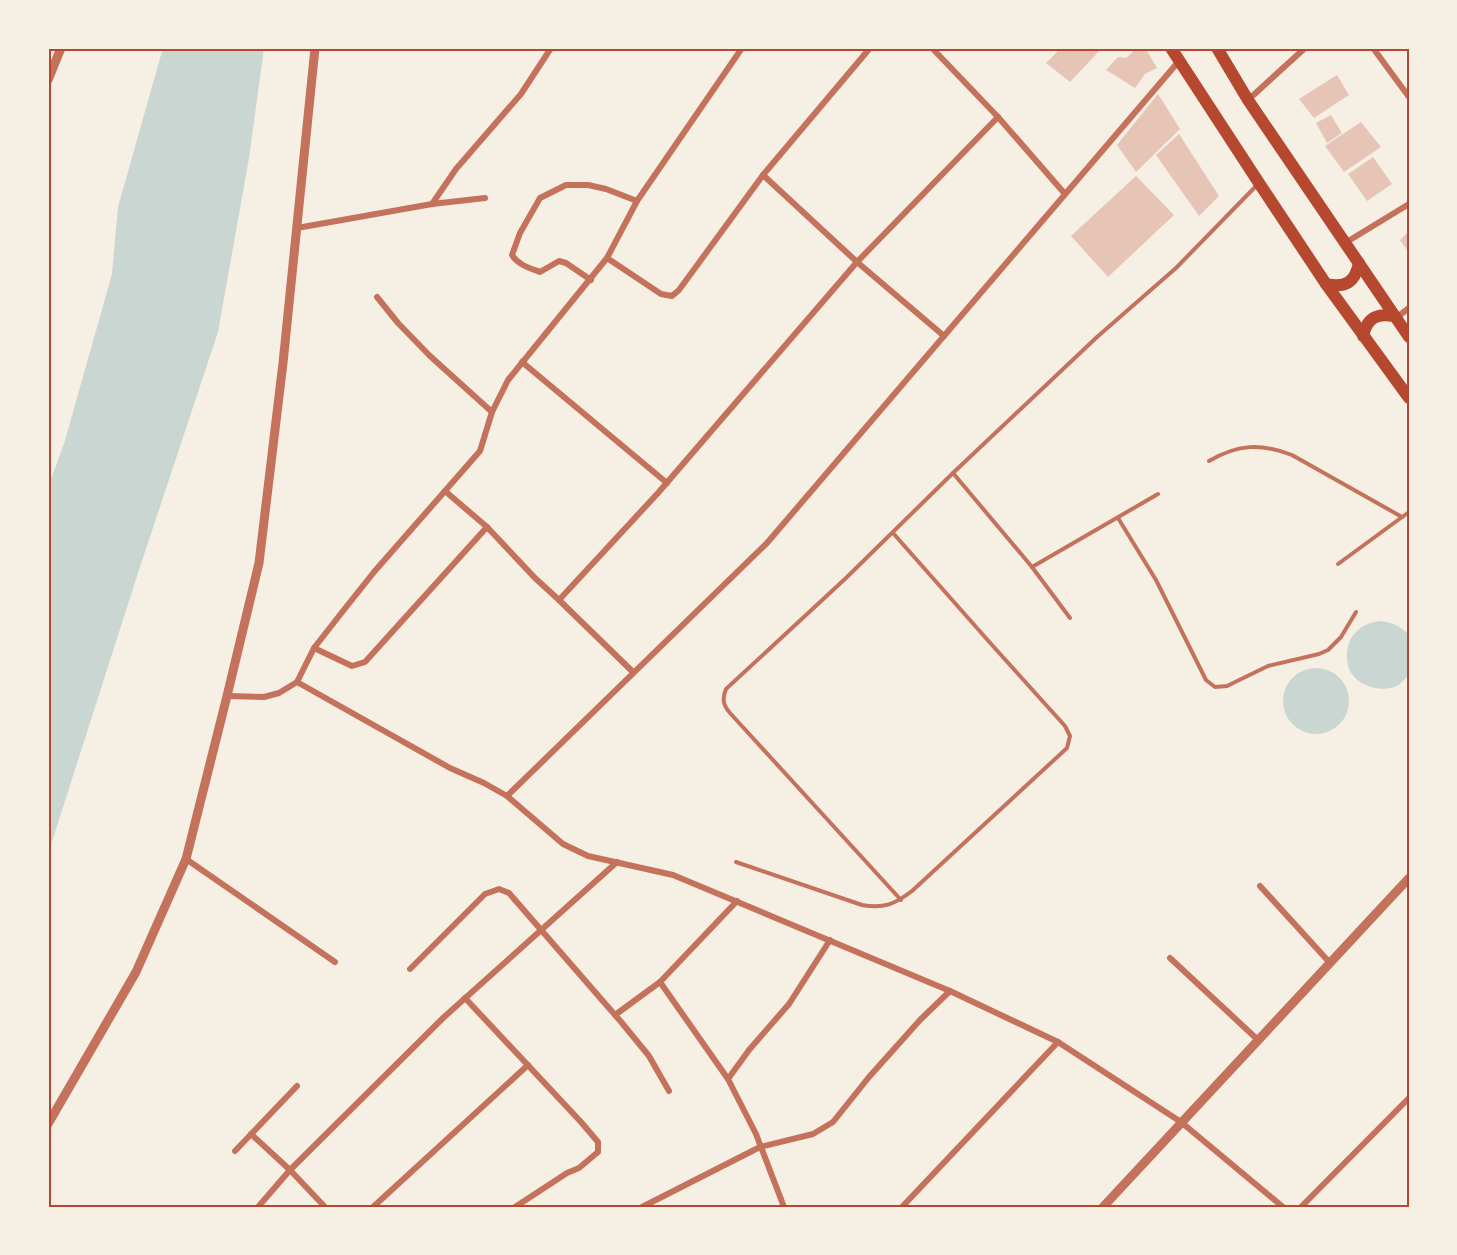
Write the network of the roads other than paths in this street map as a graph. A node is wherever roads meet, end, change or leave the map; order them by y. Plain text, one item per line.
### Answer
1 (62, 48) edge
2 (315, 48) edge
3 (551, 48) edge
4 (742, 48) edge
5 (870, 48) edge
6 (932, 48) edge
7 (1172, 48) edge
8 (1217, 48) edge
9 (1305, 48) edge
10 (1373, 48) edge
11 (1179, 61) junction
12 (48, 80) edge
13 (1409, 97) edge
14 (1248, 100) junction
15 (998, 117) junction
16 (763, 175) junction
17 (1259, 183) junction
18 (1065, 194) junction
19 (484, 198) dead end
20 (637, 201) junction
21 (432, 204) junction
22 (1409, 204) edge
23 (297, 228) junction
24 (1346, 243) junction
25 (607, 258) junction
26 (857, 262) junction
27 (1359, 263) junction
28 (591, 280) junction
29 (1326, 284) junction
30 (378, 297) dead end
31 (1409, 308) edge
32 (1395, 317) junction
33 (944, 336) junction
34 (1363, 336) junction
35 (1409, 337) edge
36 (522, 362) junction
37 (1409, 398) edge
38 (492, 412) junction
39 (1209, 460) dead end
40 (953, 473) junction
41 (667, 483) junction
42 (445, 491) junction
43 (1158, 494) dead end
44 (1409, 512) edge
45 (1402, 517) junction
46 (1118, 518) junction
47 (487, 527) junction
48 (893, 533) junction
49 (1338, 564) dead end
50 (1032, 567) junction
51 (559, 600) junction
52 (1356, 612) dead end
53 (1070, 618) dead end
54 (314, 648) junction
55 (633, 672) junction
56 (297, 682) junction
57 (227, 696) junction
58 (507, 796) junction
59 (186, 859) junction
60 (617, 862) junction
61 (736, 862) dead end
62 (1409, 878) edge
63 (1260, 886) dead end
64 (901, 900) junction
65 (737, 901) junction
66 (542, 930) junction
67 (830, 940) junction
68 (1170, 958) dead end
69 (335, 962) dead end
70 (1330, 963) junction
71 (410, 969) dead end
72 (660, 982) junction
73 (950, 991) junction
74 (465, 998) junction
75 (615, 1015) junction
76 (1258, 1040) junction
77 (1059, 1042) junction
78 (528, 1065) junction
79 (728, 1079) junction
80 (297, 1086) dead end
81 (669, 1091) dead end
82 (1409, 1098) edge
83 (1181, 1122) junction
84 (48, 1124) edge
85 (251, 1134) junction
86 (760, 1147) junction
87 (235, 1151) dead end
88 (290, 1170) junction
89 (656, 1204) edge
90 (258, 1207) edge
91 (326, 1207) edge
92 (373, 1207) edge
93 (515, 1207) edge
94 (642, 1207) edge
95 (784, 1207) edge
96 (902, 1207) edge
97 (1103, 1207) edge
98 (1283, 1207) edge
99 (1301, 1207) edge

1 - 12 street
2 - 23 street
3 - 21 street
4 - 20 street
5 - 16 street
6 - 15 street
7 - 11 main road
8 - 14 main road
9 - 14 street
10 - 13 street
11 - 17 main road
11 - 18 street
14 - 24 main road
15 - 18 street
15 - 26 street
16 - 25 street
16 - 26 street
17 - 29 main road
17 - 40 lane
18 - 33 street
19 - 21 street
20 - 25 street
20 - 28 street
21 - 23 street
22 - 24 street
23 - 57 street
24 - 27 main road
25 - 28 street
26 - 33 street
26 - 41 street
27 - 29 main road
27 - 32 main road
28 - 36 street
29 - 34 main road
30 - 38 street
31 - 32 street
32 - 34 main road
32 - 35 main road
33 - 55 street
34 - 37 main road
36 - 38 street
36 - 41 street
38 - 42 street
39 - 45 lane
40 - 48 lane
40 - 50 lane
41 - 51 street
42 - 47 street
42 - 54 street
43 - 46 lane
44 - 45 lane
45 - 49 lane
46 - 50 lane
46 - 52 lane
47 - 51 street
47 - 54 street
48 - 64 lane
48 - 64 lane
50 - 53 lane
51 - 55 street
54 - 56 street
55 - 58 street
56 - 57 street
56 - 58 street
57 - 59 street
58 - 60 street
59 - 69 street
59 - 84 street
60 - 65 street
60 - 66 street
61 - 64 lane
62 - 70 street
63 - 70 street
65 - 67 street
65 - 72 street
66 - 71 street
66 - 74 street
66 - 75 street
67 - 73 street
67 - 79 street
68 - 76 street
70 - 76 street
72 - 75 street
72 - 79 street
73 - 77 street
73 - 86 street
74 - 78 street
74 - 88 street
75 - 81 street
76 - 83 street
77 - 83 street
77 - 96 street
78 - 92 street
78 - 93 street
79 - 86 street
80 - 85 street
82 - 99 street
83 - 97 street
83 - 98 street
85 - 87 street
85 - 88 street
86 - 89 street
86 - 95 street
88 - 90 street
88 - 91 street
89 - 94 street

